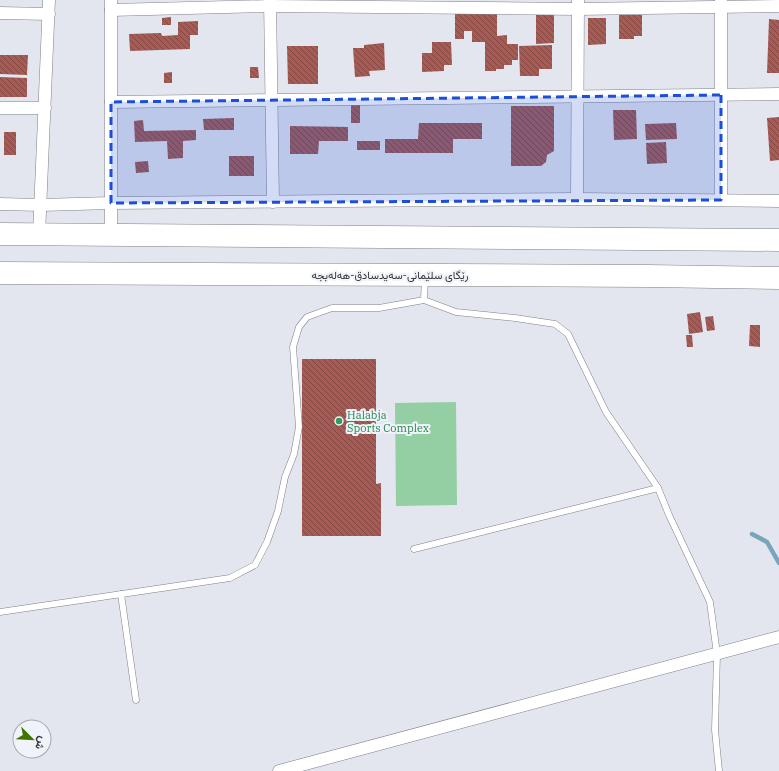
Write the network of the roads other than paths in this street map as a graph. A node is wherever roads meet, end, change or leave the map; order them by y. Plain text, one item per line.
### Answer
1 (49, 0) edge
2 (270, 3) edge
3 (578, 4) edge
4 (721, 4) edge
5 (111, 5) edge
6 (779, 6) edge
7 (0, 13) edge
8 (49, 14) junction
9 (779, 94) edge
10 (721, 95) junction
11 (578, 98) junction
12 (271, 100) junction
13 (111, 102) junction
14 (0, 108) edge
15 (45, 108) junction
16 (577, 199) junction
17 (721, 200) junction
18 (779, 201) edge
19 (273, 202) junction
20 (111, 203) junction
21 (0, 204) edge
22 (41, 205) junction
23 (0, 234) edge
24 (39, 235) junction
25 (111, 235) junction
26 (779, 240) edge
27 (0, 273) edge
28 (426, 275) junction
29 (779, 278) edge
30 (424, 300) junction
31 (658, 488) junction
32 (414, 549) dead end
33 (121, 594) junction
34 (0, 612) edge
35 (779, 637) edge
36 (717, 654) junction
37 (136, 700) dead end
38 (279, 771) edge
39 (719, 771) edge

1 - 8 street
2 - 3 street
2 - 5 street
2 - 12 street
3 - 4 street
3 - 11 street
4 - 6 street
4 - 10 street
5 - 13 street
7 - 8 street
8 - 15 street
9 - 10 street
10 - 11 street
10 - 17 street
11 - 12 street
11 - 16 street
12 - 13 street
12 - 19 street
13 - 20 street
14 - 15 street
15 - 22 street
16 - 17 street
16 - 19 street
17 - 18 street
19 - 20 street
20 - 22 street
20 - 25 street
21 - 22 street
22 - 24 street
23 - 24 highway
24 - 25 highway
25 - 26 highway
27 - 28 highway, رێگای سلێمانی-سەیدسادق-هەلەبجە
28 - 29 highway, رێگای سلێمانی-سەیدسادق-هەلەبجە
28 - 30 lane
30 - 31 lane
30 - 33 lane
31 - 32 lane
31 - 36 lane
33 - 34 lane
33 - 37 lane
35 - 36 street
36 - 38 street
36 - 39 lane

